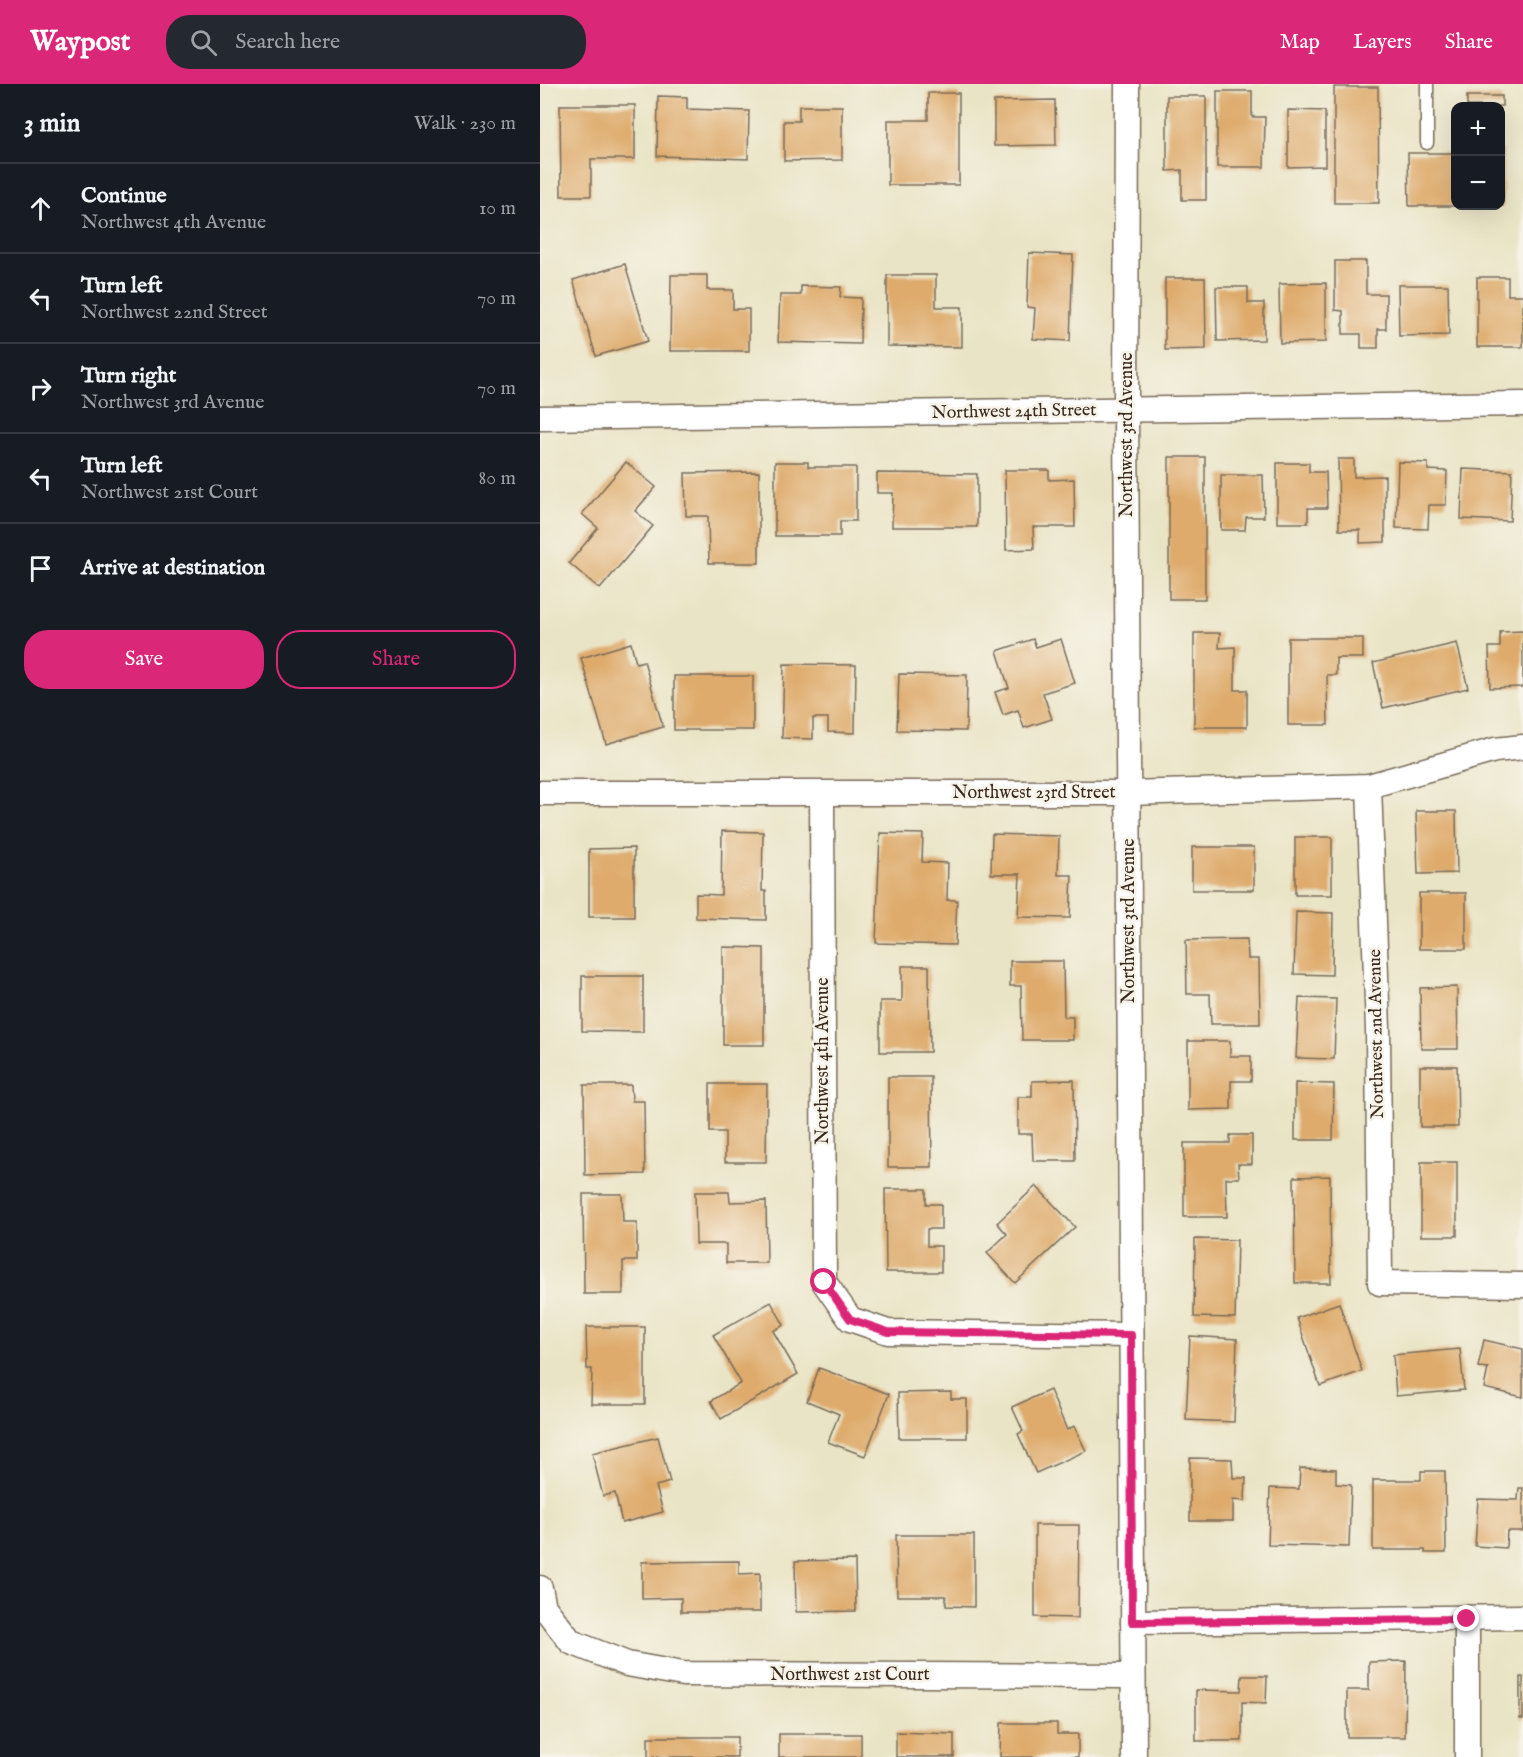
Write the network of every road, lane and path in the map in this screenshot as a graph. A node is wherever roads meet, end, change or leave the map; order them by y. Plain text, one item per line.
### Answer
1 (1127, 84) edge
2 (1427, 84) edge
3 (1427, 143) dead end
4 (1523, 404) edge
5 (1126, 411) junction
6 (540, 418) edge
7 (1523, 747) edge
8 (1369, 786) junction
9 (540, 793) edge
10 (1128, 793) junction
11 (822, 794) junction
12 (1523, 1285) edge
13 (1131, 1335) junction
14 (540, 1588) edge
15 (1523, 1617) edge
16 (1467, 1619) junction
17 (1132, 1622) junction
18 (1133, 1676) junction
19 (1134, 1757) edge
20 (1467, 1757) edge

1 - 5 street, Northwest 3rd Avenue
2 - 3 lane
4 - 5 street, Northwest 24th Street
5 - 6 street, Northwest 24th Street
5 - 10 street, Northwest 3rd Avenue
7 - 8 street, Northwest 23rd Street
8 - 10 street, Northwest 23rd Street
8 - 12 street, Northwest 2nd Avenue
9 - 11 street, Northwest 23rd Street
10 - 11 street, Northwest 23rd Street
10 - 13 street, Northwest 3rd Avenue
11 - 13 street, Northwest 4th Avenue
13 - 17 street, Northwest 3rd Avenue
14 - 18 street, Northwest 21st Court
15 - 16 street
16 - 17 street
16 - 20 street
17 - 18 street, Northwest 3rd Avenue
18 - 19 street, Northwest 3rd Avenue

